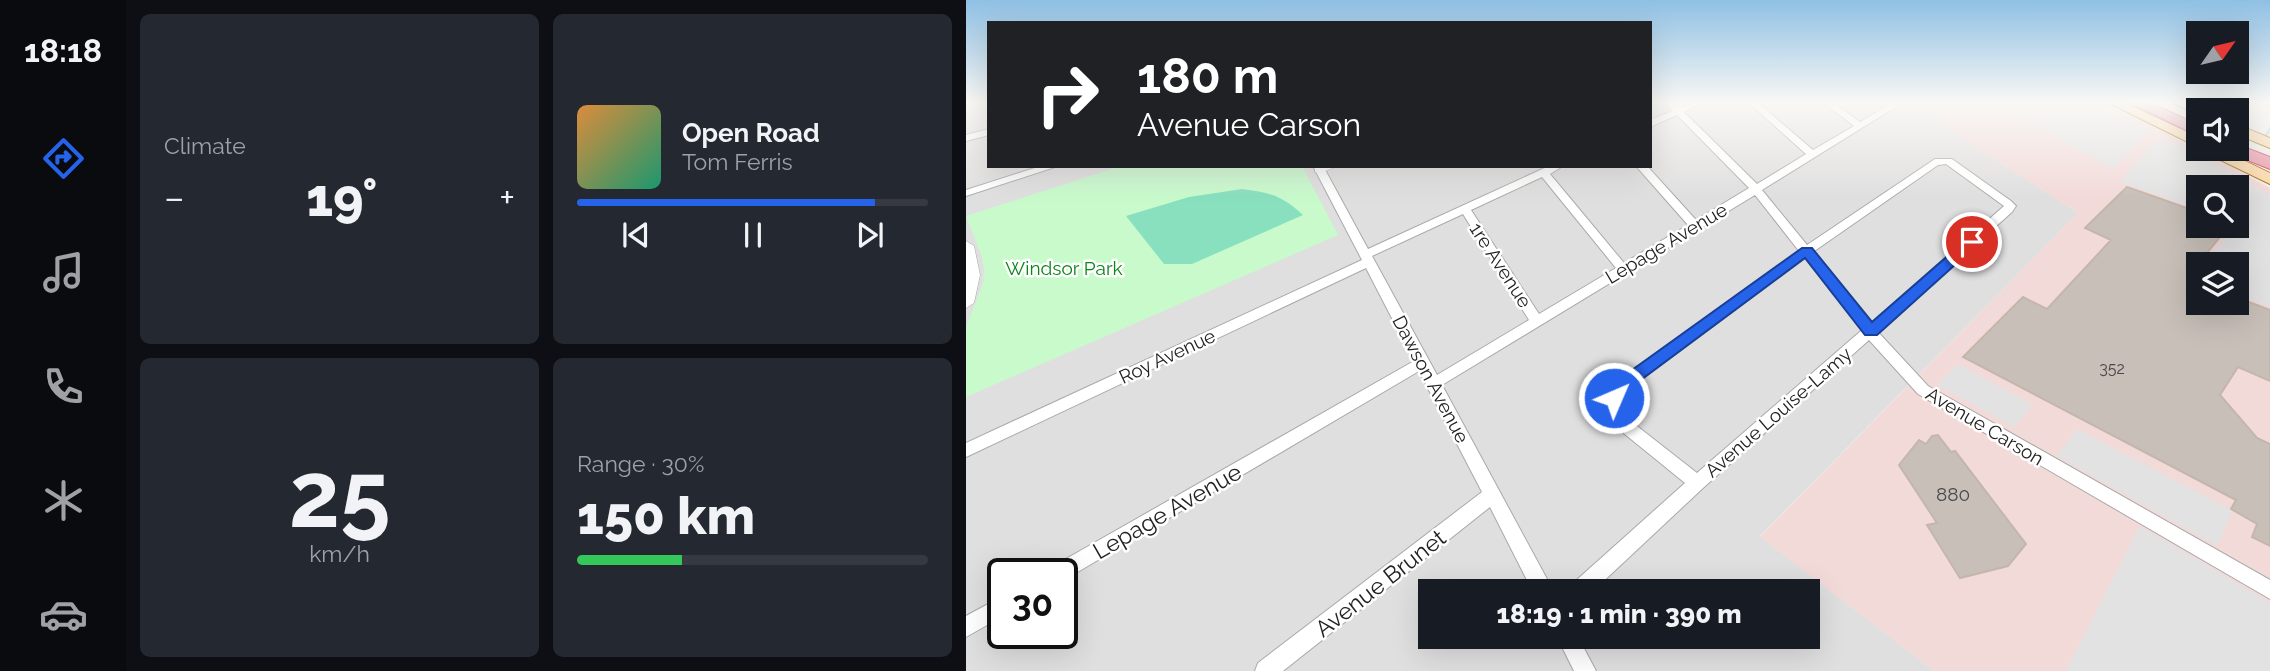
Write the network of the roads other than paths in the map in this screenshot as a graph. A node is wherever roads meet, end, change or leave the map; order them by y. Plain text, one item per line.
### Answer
1 (1701, 134) edge
2 (1789, 134) edge
3 (1847, 134) edge
4 (2249, 134) edge
5 (2270, 144) edge
6 (2249, 146) edge
7 (1813, 155) junction
8 (2249, 155) edge
9 (2270, 156) edge
10 (2233, 161) edge
11 (2270, 164) edge
12 (1047, 168) edge
13 (1323, 168) edge
14 (1554, 168) edge
15 (1643, 168) edge
16 (1544, 173) junction
17 (2270, 179) edge
18 (1755, 188) junction
19 (966, 193) edge
20 (1465, 209) junction
21 (1695, 225) junction
22 (966, 246) edge
23 (1807, 251) junction
24 (1367, 259) junction
25 (1623, 268) junction
26 (966, 303) edge
27 (1537, 321) junction
28 (1871, 331) junction
29 (1422, 363) junction
30 (1433, 384) junction
31 (966, 450) edge
32 (1697, 483) junction
33 (1493, 494) junction
34 (1078, 562) edge
35 (1537, 579) edge
36 (1592, 579) edge
37 (2270, 590) edge
38 (987, 615) edge
39 (966, 627) edge
40 (1573, 649) edge
41 (1266, 671) edge
42 (1585, 671) edge

1 - 18 street, Avenue Carson
2 - 7 street
3 - 7 street, Lepage Avenue
4 - 5 main road
6 - 9 highway
7 - 18 street, Lepage Avenue
8 - 11 highway
10 - 17 main road
12 - 19 street
13 - 24 street, Dawson Avenue
14 - 16 street, Roy Avenue
15 - 21 street
16 - 20 street, Roy Avenue
16 - 25 street
18 - 21 street, Lepage Avenue
18 - 23 street, Avenue Carson
20 - 24 street, Roy Avenue
20 - 27 street, 1re Avenue
21 - 25 street, Lepage Avenue
22 - 26 street
23 - 28 street, Avenue Carson
23 - 28 street, Avenue Louise-Lamy
23 - 32 street
24 - 29 street, Dawson Avenue
24 - 31 street, Roy Avenue
25 - 27 street, Lepage Avenue
27 - 30 street, Lepage Avenue
28 - 32 street, Avenue Louise-Lamy
28 - 37 street, Avenue Carson
29 - 30 street, Dawson Avenue
29 - 34 street, Lepage Avenue
30 - 33 street, Dawson Avenue
32 - 36 street, Avenue Louise-Lamy
33 - 35 street, Dawson Avenue
33 - 41 street, Avenue Brunet
38 - 39 street
40 - 42 street

